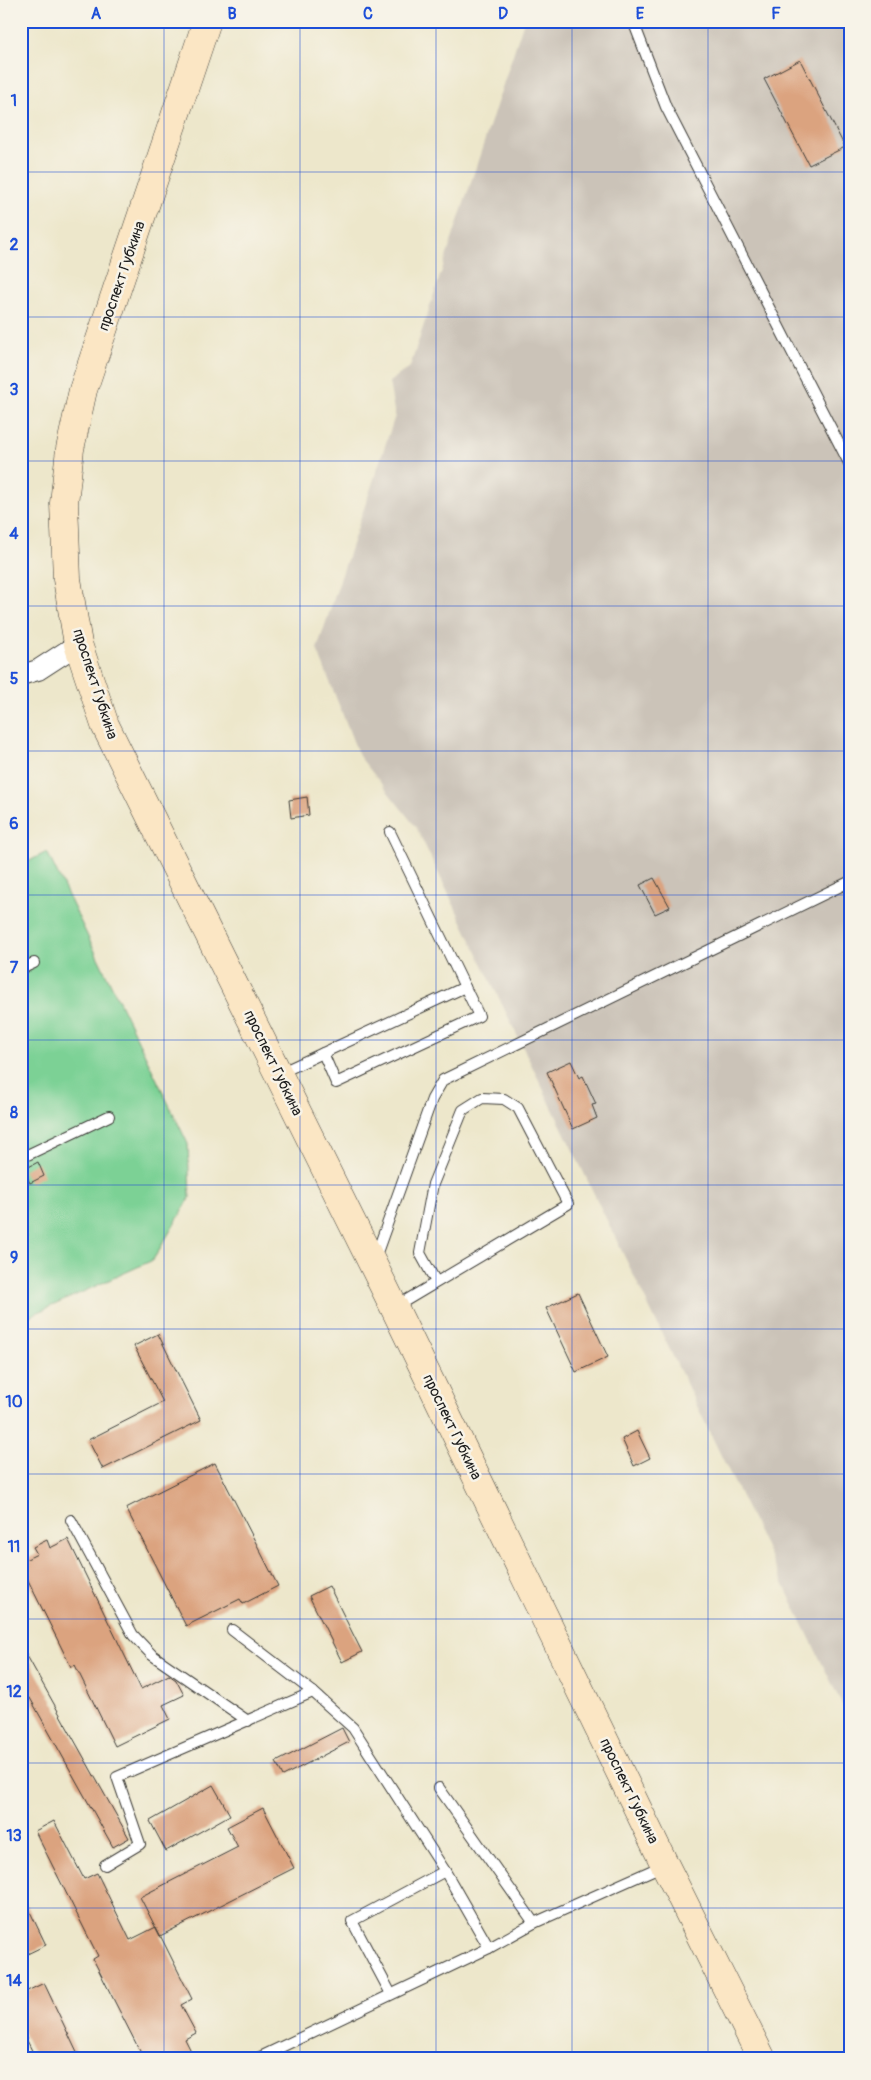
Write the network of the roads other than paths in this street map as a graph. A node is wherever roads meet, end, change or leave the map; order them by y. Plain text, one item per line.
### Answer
1 (633, 21) edge
2 (201, 29) edge
3 (850, 465) edge
4 (78, 644) junction
5 (21, 675) edge
6 (390, 832) dead end
7 (849, 882) edge
8 (34, 963) dead end
9 (21, 969) edge
10 (465, 987) junction
11 (323, 1053) junction
12 (278, 1074) junction
13 (109, 1116) dead end
14 (21, 1158) edge
15 (372, 1266) junction
16 (436, 1282) junction
17 (394, 1307) junction
18 (71, 1520) dead end
19 (232, 1630) dead end
20 (313, 1692) junction
21 (248, 1721) junction
22 (439, 1788) dead end
23 (104, 1864) dead end
24 (665, 1865) junction
25 (445, 1871) junction
26 (534, 1923) junction
27 (489, 1948) junction
28 (391, 1994) junction
29 (256, 2059) edge
30 (762, 2059) edge

1 - 3 lane
2 - 4 street, проспект Губкина
4 - 5 street
4 - 12 street, проспект Губкина
6 - 10 lane
7 - 15 lane
8 - 9 lane
10 - 11 lane
10 - 11 lane
11 - 12 lane
12 - 15 street, проспект Губкина
13 - 14 lane
15 - 17 street, проспект Губкина
16 - 16 lane
16 - 17 lane
17 - 24 street, проспект Губкина
18 - 21 lane
19 - 20 lane
20 - 21 lane
20 - 25 lane
21 - 23 lane
22 - 26 lane
24 - 26 lane
24 - 30 street, проспект Губкина
25 - 27 lane
25 - 28 lane
26 - 27 lane
27 - 28 lane
28 - 29 lane

